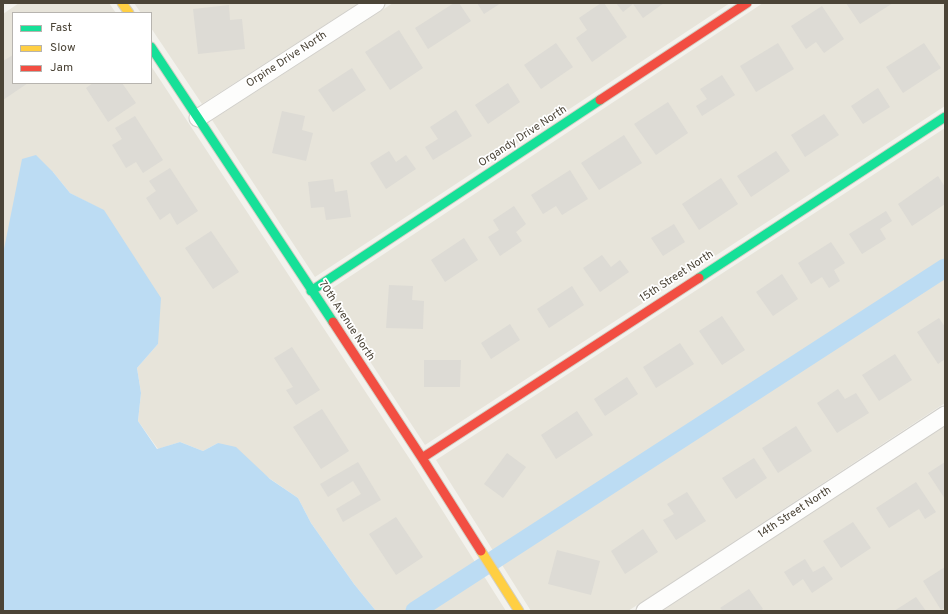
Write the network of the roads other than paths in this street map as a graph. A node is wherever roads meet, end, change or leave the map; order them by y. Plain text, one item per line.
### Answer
1 (122, 3) edge
2 (376, 3) edge
3 (747, 3) edge
4 (127, 12) edge
5 (152, 49) edge
6 (945, 117) edge
7 (198, 118) junction
8 (311, 291) junction
9 (945, 415) edge
10 (422, 458) junction
11 (519, 611) edge
12 (645, 611) edge

1 - 4 street
2 - 7 street, Orpine Drive North
3 - 8 street, Organdy Drive North
5 - 7 street, 70th Avenue North
6 - 10 street, 15th Street North
7 - 8 street, 70th Avenue North
8 - 10 street, 70th Avenue North
9 - 12 street, 14th Street North
10 - 11 street, 70th Avenue North

